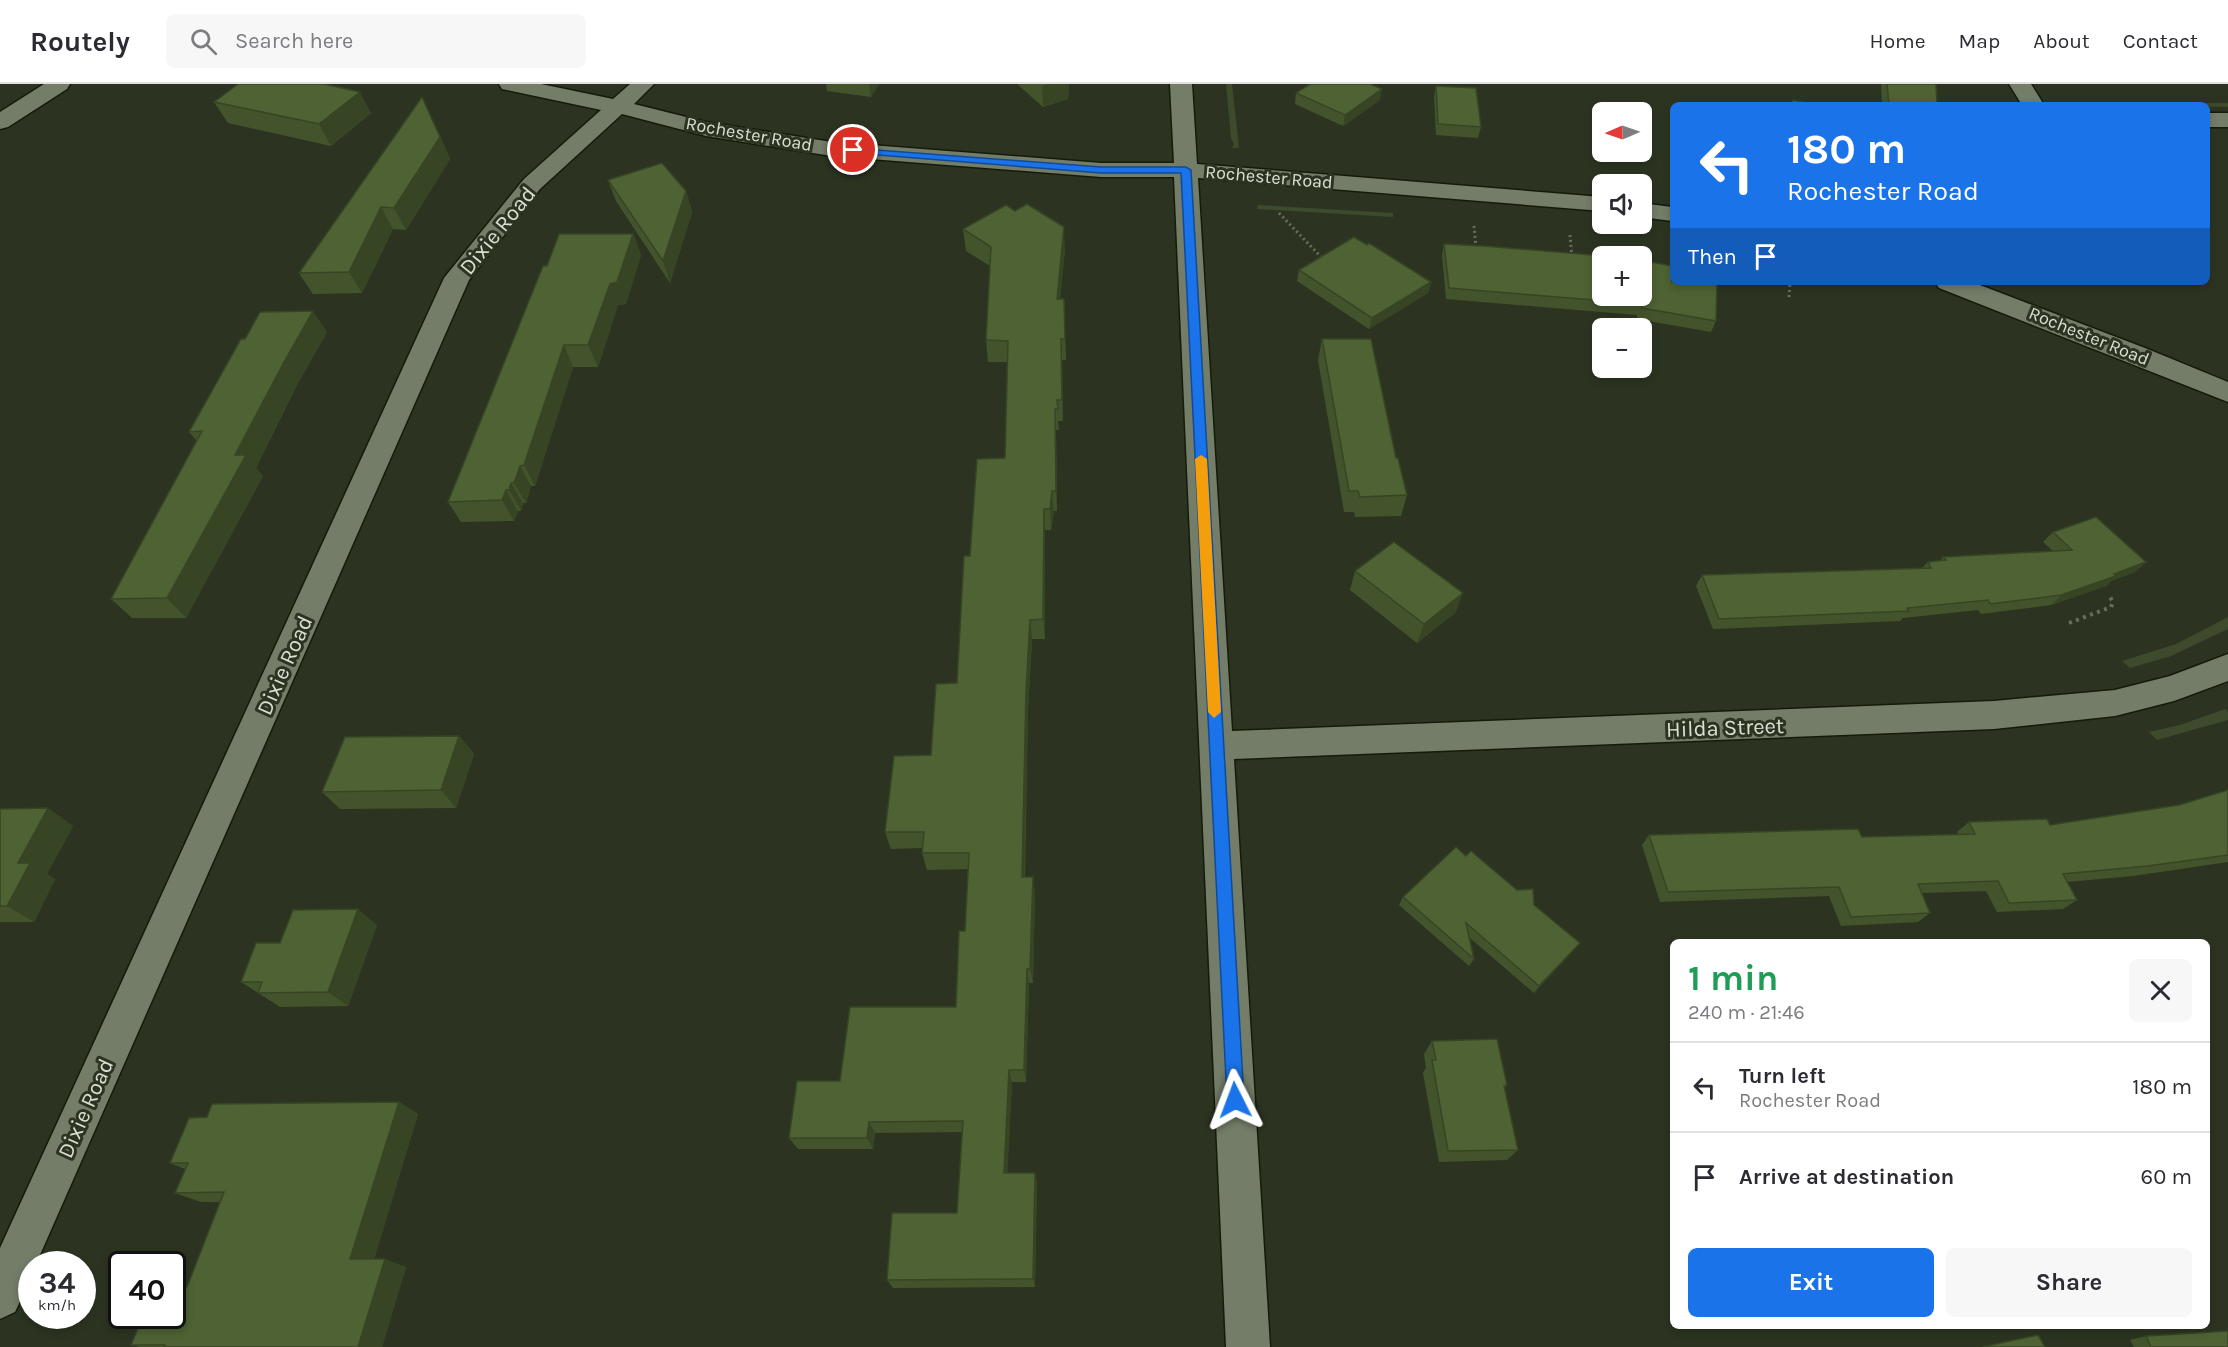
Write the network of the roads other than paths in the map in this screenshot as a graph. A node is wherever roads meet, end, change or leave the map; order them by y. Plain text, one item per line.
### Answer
1 (59, 84) edge
2 (510, 84) edge
3 (643, 84) edge
4 (1180, 84) edge
5 (2020, 84) edge
6 (2031, 102) edge
7 (619, 107) junction
8 (2210, 120) edge
9 (2228, 120) edge
10 (0, 122) edge
11 (1186, 170) junction
12 (1592, 203) edge
13 (1652, 211) edge
14 (1670, 214) edge
15 (1962, 285) edge
16 (2228, 393) edge
17 (2228, 667) edge
18 (1216, 746) junction
19 (0, 1297) edge
20 (1248, 1347) edge

1 - 10 street
2 - 7 street, Rochester Road
3 - 7 street, Dixie Road
4 - 11 street
5 - 6 street
7 - 11 street, Rochester Road
7 - 19 street, Dixie Road
8 - 9 street
11 - 12 street, Rochester Road
11 - 18 street
13 - 14 street
15 - 16 street, Rochester Road
17 - 18 street, Hilda Street
18 - 20 street

